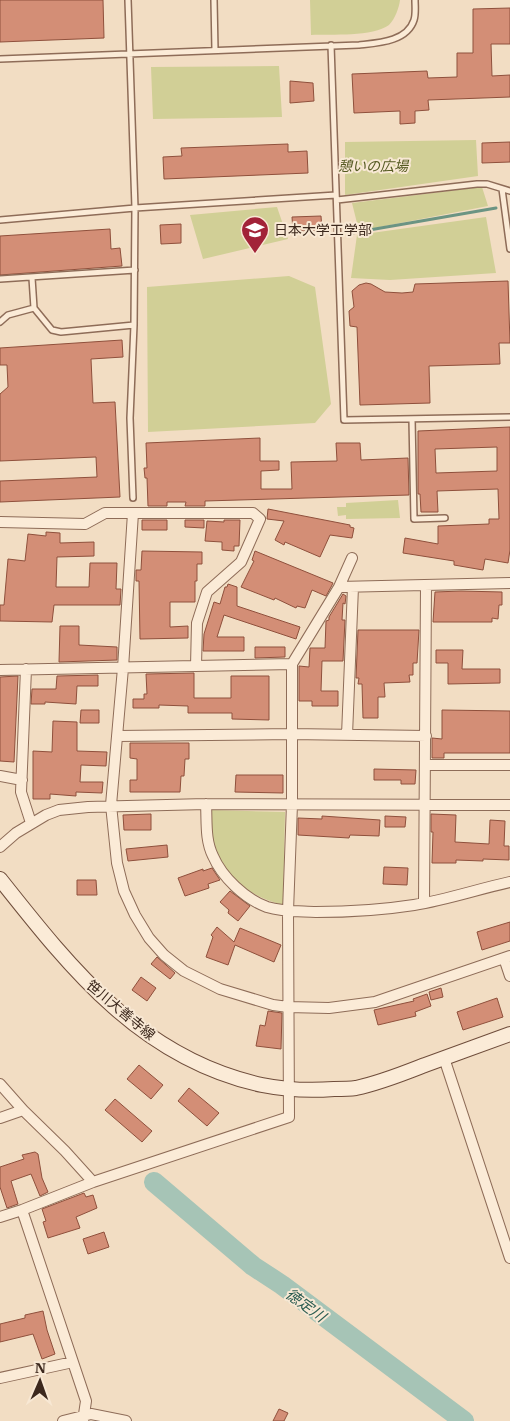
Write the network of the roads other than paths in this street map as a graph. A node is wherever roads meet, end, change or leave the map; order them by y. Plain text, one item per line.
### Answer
1 (128, 0) edge
2 (214, 0) edge
3 (414, 0) edge
4 (331, 45) junction
5 (215, 50) junction
6 (130, 53) junction
7 (0, 59) edge
8 (502, 189) junction
9 (510, 191) edge
10 (336, 198) junction
11 (135, 208) junction
12 (0, 220) edge
13 (510, 249) edge
14 (135, 270) junction
15 (32, 278) junction
16 (0, 279) edge
17 (34, 308) junction
18 (0, 322) edge
19 (134, 325) junction
20 (510, 417) edge
21 (412, 419) junction
22 (132, 498) dead end
23 (133, 513) junction
24 (445, 518) dead end
25 (0, 522) edge
26 (352, 558) dead end
27 (510, 583) edge
28 (426, 585) junction
29 (353, 586) junction
30 (339, 587) junction
31 (292, 664) junction
32 (196, 666) junction
33 (122, 668) junction
34 (0, 670) edge
35 (26, 670) junction
36 (291, 734) junction
37 (347, 735) junction
38 (117, 736) junction
39 (426, 736) junction
40 (426, 765) junction
41 (510, 765) edge
42 (0, 776) edge
43 (22, 780) junction
44 (206, 804) junction
45 (292, 804) junction
46 (425, 804) junction
47 (110, 805) junction
48 (510, 805) edge
49 (31, 823) junction
50 (0, 847) edge
51 (0, 879) edge
52 (510, 882) edge
53 (424, 903) junction
54 (288, 911) junction
55 (507, 957) edge
56 (510, 976) edge
57 (288, 1007) junction
58 (510, 1034) edge
59 (444, 1058) junction
60 (0, 1084) edge
61 (289, 1090) junction
62 (22, 1110) junction
63 (0, 1118) edge
64 (93, 1182) junction
65 (22, 1210) junction
66 (0, 1217) edge
67 (510, 1258) edge
68 (72, 1362) junction
69 (0, 1377) edge
70 (83, 1419) edge
71 (63, 1421) edge
72 (126, 1421) edge

1 - 6 lane
2 - 5 lane
3 - 4 lane
4 - 5 lane
4 - 10 lane
5 - 6 lane
6 - 7 lane
6 - 11 lane
8 - 9 lane
8 - 10 lane
8 - 13 lane
10 - 11 lane
10 - 21 lane
11 - 12 lane
11 - 14 lane
14 - 15 lane
14 - 19 lane
15 - 16 lane
15 - 17 lane
17 - 18 lane
17 - 19 lane
19 - 22 lane
20 - 21 lane
21 - 24 lane
23 - 25 street
23 - 32 street
23 - 33 street
26 - 30 street
27 - 28 street
28 - 29 street
28 - 39 street
29 - 30 street
29 - 37 street
30 - 31 street
31 - 32 street
31 - 36 street
32 - 33 street
33 - 35 street
33 - 38 street
34 - 35 street
35 - 43 street
36 - 37 street
36 - 38 street
36 - 45 street
37 - 39 street
38 - 47 street
39 - 40 street
40 - 41 street
40 - 46 street
42 - 43 street
43 - 49 street
44 - 45 street
44 - 47 street
44 - 54 street
45 - 46 street
45 - 54 street
46 - 48 street
46 - 53 street
47 - 49 street
47 - 57 street
49 - 50 street
51 - 61 street, 笹川大善寺線
52 - 53 street
53 - 54 street
54 - 57 street
55 - 56 street
55 - 57 street
57 - 61 street
58 - 59 street, 笹川大善寺線
59 - 61 street, 笹川大善寺線
59 - 67 street
60 - 62 street
61 - 64 street
62 - 63 street
62 - 64 street
64 - 65 street
65 - 66 street
65 - 68 street
68 - 69 street
68 - 70 street
70 - 71 street
70 - 72 street

